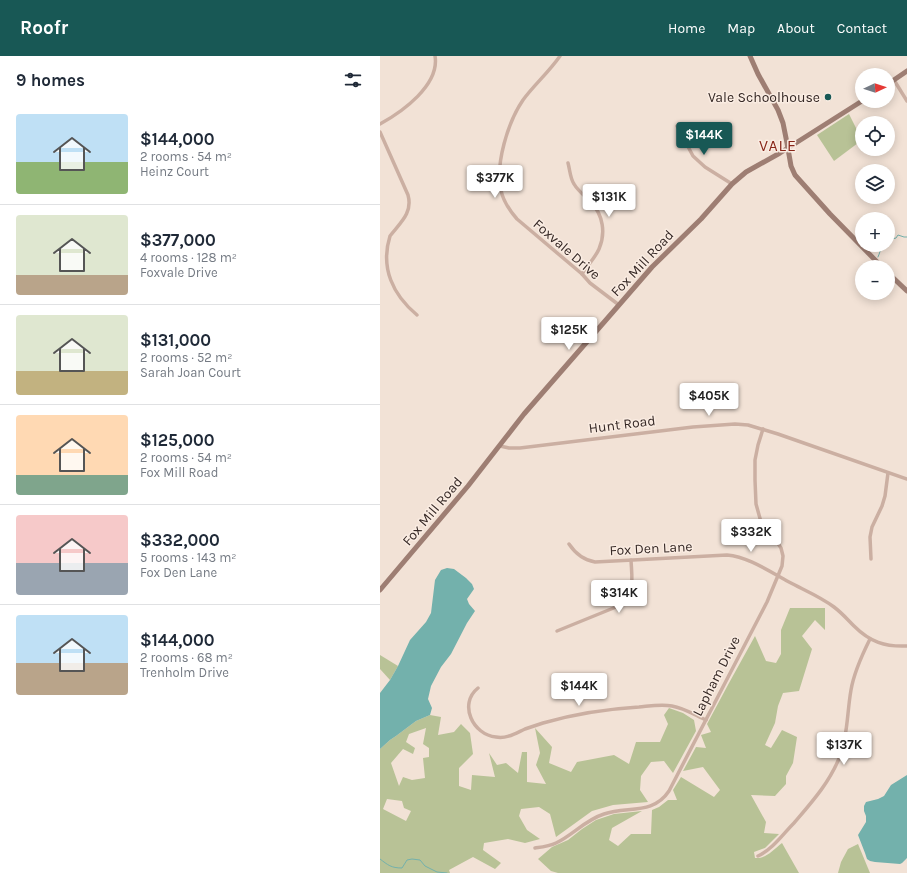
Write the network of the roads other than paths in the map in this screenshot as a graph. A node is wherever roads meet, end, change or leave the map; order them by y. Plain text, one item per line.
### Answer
1 (435, 56) edge
2 (560, 56) edge
3 (750, 56) edge
4 (907, 71) edge
5 (895, 79) edge
6 (895, 82) edge
7 (907, 101) edge
8 (855, 106) edge
9 (380, 124) edge
10 (677, 126) dead end
11 (380, 132) edge
12 (789, 148) junction
13 (568, 163) dead end
14 (732, 184) junction
15 (383, 250) dead end
16 (875, 260) edge
17 (582, 274) junction
18 (895, 279) edge
19 (388, 285) dead end
20 (907, 290) edge
21 (620, 304) junction
22 (417, 315) dead end
23 (763, 429) junction
24 (500, 446) junction
25 (888, 473) junction
26 (907, 479) edge
27 (569, 544) dead end
28 (872, 558) dead end
29 (631, 560) junction
30 (778, 576) junction
31 (380, 590) edge
32 (557, 631) dead end
33 (870, 639) junction
34 (907, 646) edge
35 (478, 688) dead end
36 (706, 720) junction
37 (535, 848) dead end
38 (758, 856) dead end

1 - 9 street
2 - 17 street, Foxvale Drive
3 - 12 main road
4 - 5 main road
6 - 7 street
8 - 12 main road, Fox Mill Road
10 - 14 street
11 - 15 street
12 - 14 main road, Fox Mill Road
12 - 16 main road
13 - 17 street
14 - 21 main road, Fox Mill Road
17 - 21 street, Foxvale Drive
18 - 20 main road
19 - 22 street
21 - 24 main road, Fox Mill Road
23 - 24 street, Hunt Road
23 - 25 street, Hunt Road
23 - 30 street, Lapham Drive
24 - 31 main road, Fox Mill Road
25 - 26 street, Hunt Road
25 - 28 street
27 - 29 street, Fox Den Lane
29 - 30 street, Fox Den Lane
29 - 32 street
30 - 33 street, Fox Den Lane
30 - 36 street, Lapham Drive
33 - 34 street, Fox Den Lane
33 - 38 street
35 - 36 street
36 - 37 street, Lapham Drive

